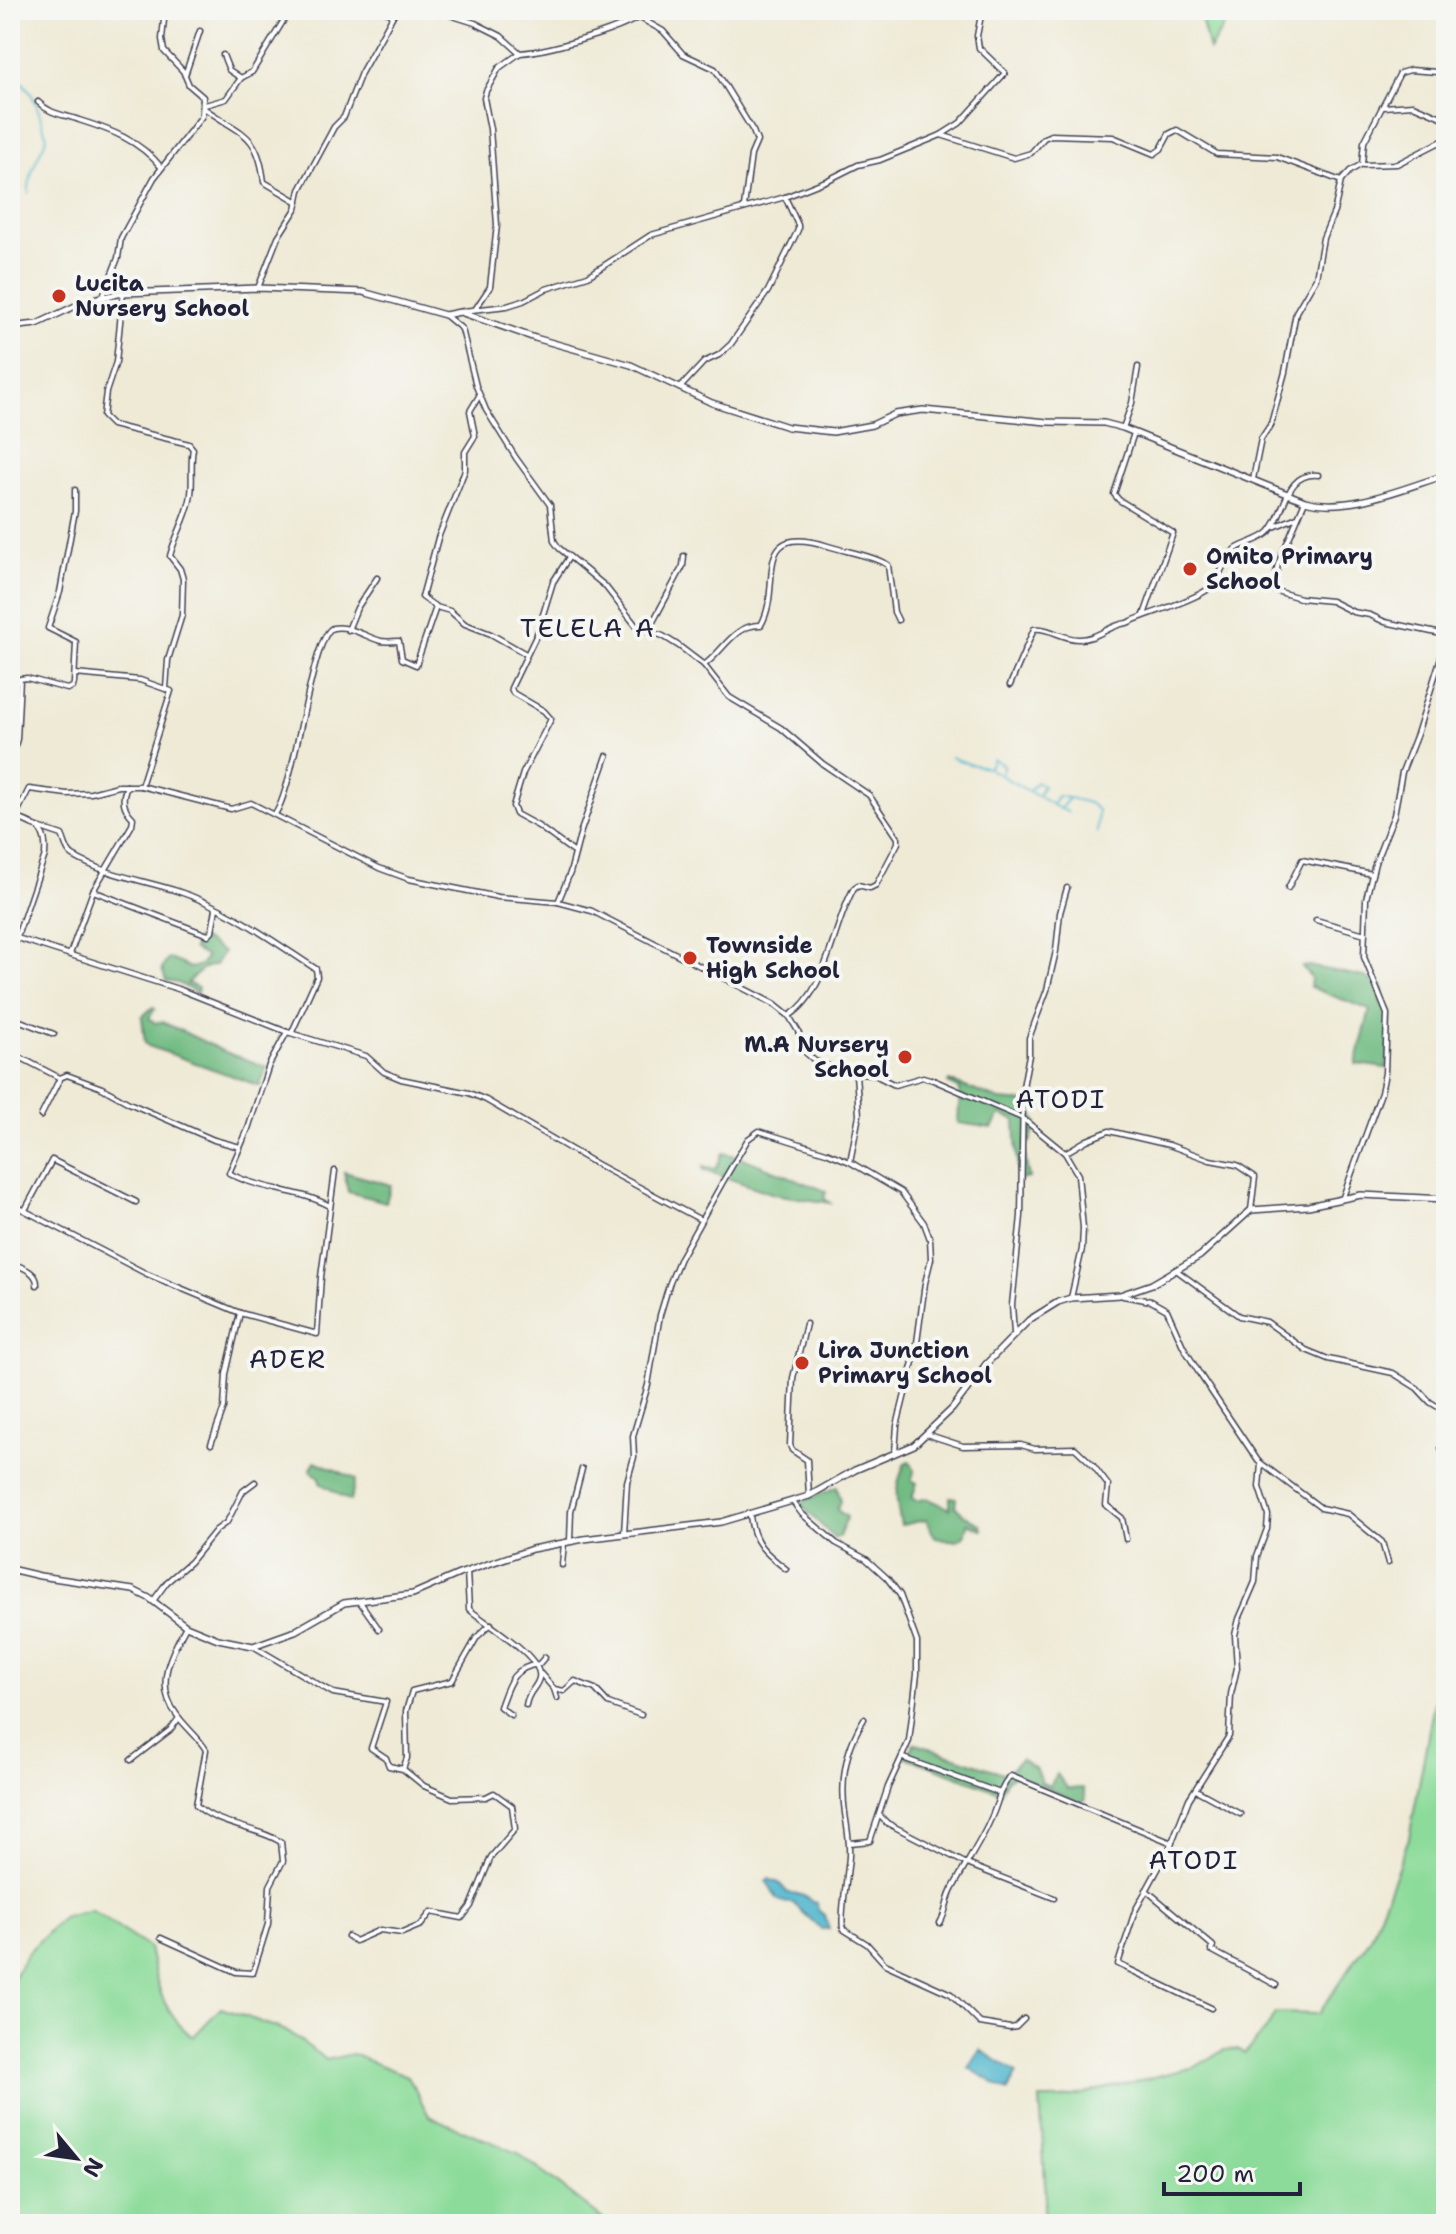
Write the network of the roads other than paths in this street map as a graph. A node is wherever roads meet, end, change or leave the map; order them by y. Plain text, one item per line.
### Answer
1 (165, 10) edge
2 (290, 10) edge
3 (305, 10) edge
4 (316, 10) edge
5 (384, 10) edge
6 (396, 10) edge
7 (434, 10) edge
8 (648, 10) edge
9 (982, 10) edge
10 (392, 16) junction
11 (640, 18) junction
12 (200, 31) dead end
13 (1446, 49) edge
14 (520, 53) junction
15 (223, 55) dead end
16 (185, 75) junction
17 (241, 78) junction
18 (38, 102) dead end
19 (204, 106) junction
20 (1383, 107) junction
21 (1446, 119) edge
22 (941, 135) junction
23 (1446, 139) edge
24 (1362, 164) junction
25 (161, 167) junction
26 (1341, 181) junction
27 (785, 197) junction
28 (298, 202) junction
29 (744, 207) junction
30 (258, 288) junction
31 (123, 293) junction
32 (103, 296) junction
33 (474, 310) junction
34 (460, 312) junction
35 (445, 315) junction
36 (10, 327) edge
37 (1138, 367) dead end
38 (680, 388) junction
39 (479, 396) junction
40 (1123, 428) junction
41 (1134, 433) junction
42 (1318, 475) dead end
43 (1446, 475) edge
44 (1253, 479) junction
45 (75, 490) dead end
46 (1287, 494) junction
47 (1305, 501) junction
48 (1297, 517) junction
49 (1272, 528) junction
50 (684, 556) dead end
51 (569, 557) junction
52 (377, 578) dead end
53 (436, 607) junction
54 (1144, 615) junction
55 (898, 620) dead end
56 (348, 630) junction
57 (648, 631) junction
58 (1446, 635) edge
59 (1446, 641) edge
60 (526, 654) junction
61 (1443, 658) edge
62 (704, 665) junction
63 (75, 674) junction
64 (1010, 685) dead end
65 (166, 689) junction
66 (10, 747) edge
67 (607, 756) dead end
68 (127, 786) junction
69 (141, 786) junction
70 (275, 814) junction
71 (13, 816) edge
72 (38, 827) junction
73 (575, 853) junction
74 (104, 870) junction
75 (1372, 874) junction
76 (1067, 888) dead end
77 (1288, 888) dead end
78 (93, 891) junction
79 (558, 902) junction
80 (216, 909) junction
81 (1316, 920) dead end
82 (1365, 934) junction
83 (17, 938) junction
84 (70, 954) junction
85 (10, 957) edge
86 (789, 1016) junction
87 (10, 1017) edge
88 (289, 1033) junction
89 (54, 1034) dead end
90 (10, 1052) edge
91 (856, 1074) junction
92 (60, 1078) junction
93 (41, 1116) dead end
94 (1022, 1118) junction
95 (240, 1147) junction
96 (1065, 1153) junction
97 (850, 1162) junction
98 (335, 1171) dead end
99 (1343, 1197) junction
100 (1446, 1199) edge
101 (136, 1202) dead end
102 (10, 1203) edge
103 (330, 1206) junction
104 (25, 1210) junction
105 (1251, 1210) junction
106 (701, 1220) junction
107 (10, 1262) edge
108 (1176, 1270) junction
109 (37, 1285) dead end
110 (1120, 1295) junction
111 (1071, 1298) junction
112 (240, 1313) junction
113 (806, 1324) dead end
114 (1014, 1333) junction
115 (1446, 1412) edge
116 (926, 1434) junction
117 (1446, 1438) edge
118 (211, 1444) dead end
119 (895, 1455) junction
120 (1261, 1464) junction
121 (1446, 1465) edge
122 (582, 1469) dead end
123 (255, 1482) dead end
124 (809, 1496) junction
125 (793, 1502) junction
126 (750, 1516) junction
127 (624, 1534) junction
128 (1126, 1539) dead end
129 (567, 1542) junction
130 (1388, 1563) dead end
131 (562, 1565) dead end
132 (10, 1569) edge
133 (786, 1569) dead end
134 (467, 1571) junction
135 (359, 1600) junction
136 (153, 1601) junction
137 (491, 1624) junction
138 (186, 1626) junction
139 (379, 1629) dead end
140 (253, 1646) junction
141 (545, 1657) dead end
142 (537, 1664) junction
143 (539, 1672) junction
144 (554, 1689) junction
145 (557, 1698) dead end
146 (526, 1705) dead end
147 (511, 1715) dead end
148 (641, 1715) dead end
149 (179, 1718) junction
150 (864, 1719) dead end
151 (903, 1758) junction
152 (131, 1760) dead end
153 (403, 1769) junction
154 (1196, 1790) junction
155 (1000, 1793) junction
156 (1240, 1814) dead end
157 (879, 1815) junction
158 (850, 1843) junction
159 (1172, 1843) junction
160 (967, 1864) junction
161 (1146, 1890) junction
162 (1054, 1898) dead end
163 (940, 1923) dead end
164 (348, 1936) dead end
165 (161, 1938) dead end
166 (1276, 1985) dead end
167 (1211, 2008) dead end
168 (1024, 2019) dead end

1 - 16 street
2 - 17 street
3 - 4 street
5 - 10 street
6 - 10 street
7 - 14 street
8 - 11 street
9 - 22 street
10 - 28 street
11 - 14 street
11 - 29 street
12 - 16 street
13 - 20 street
14 - 33 street
15 - 17 street
16 - 19 street
17 - 19 street
18 - 25 street
19 - 25 street
19 - 28 street
20 - 21 street
20 - 24 street
22 - 26 street
22 - 27 street
23 - 24 street
24 - 26 street
25 - 32 street
26 - 44 street
27 - 29 street
27 - 38 street
28 - 30 street
29 - 33 street
30 - 31 street
30 - 35 street
31 - 32 street
31 - 65 street
32 - 36 street
33 - 34 street
34 - 35 street
34 - 38 street
35 - 39 street
37 - 40 street
38 - 40 street
39 - 51 street
39 - 53 street
40 - 41 street
41 - 44 street
41 - 54 street
42 - 46 street
43 - 47 street
44 - 46 street
45 - 63 street
46 - 47 street
46 - 49 street
47 - 48 street
48 - 49 street
48 - 58 street
49 - 54 street
50 - 57 street
51 - 57 street
51 - 60 street
52 - 56 street
53 - 56 street
53 - 60 street
54 - 64 street
55 - 62 street
56 - 70 street
57 - 62 street
59 - 61 street
60 - 73 street
61 - 75 street
62 - 86 street
63 - 65 street
63 - 66 street
65 - 69 street
67 - 73 street
68 - 69 street
68 - 71 street
68 - 74 street
69 - 70 street
70 - 79 street
71 - 72 street
72 - 74 street
72 - 83 street
73 - 79 street
74 - 78 street
74 - 80 street
75 - 77 street
75 - 82 street
76 - 94 street
78 - 80 street
78 - 84 street
79 - 86 street
80 - 88 street
81 - 82 street
82 - 99 street
83 - 84 street
83 - 85 street
84 - 88 street
86 - 91 street
87 - 89 street
88 - 95 street
88 - 106 street
90 - 92 street
91 - 94 street
91 - 97 street
92 - 93 street
92 - 95 street
94 - 96 street
94 - 114 street
95 - 103 street
96 - 105 street
96 - 111 street
97 - 106 street
97 - 119 street
98 - 103 street
99 - 100 street
99 - 105 street
101 - 104 street
102 - 104 street
103 - 112 street
104 - 112 street
105 - 108 street
106 - 127 street
107 - 109 street
108 - 110 street
108 - 115 street
110 - 111 street
110 - 120 street
111 - 114 street
112 - 118 street
113 - 124 street
114 - 116 street
116 - 119 street
116 - 128 street
117 - 121 street
119 - 124 street
120 - 130 street
120 - 154 street
122 - 129 street
123 - 136 street
124 - 125 street
125 - 126 street
125 - 151 street
126 - 127 street
126 - 133 street
127 - 129 street
129 - 131 street
129 - 134 street
132 - 136 street
134 - 135 street
134 - 137 street
135 - 139 street
135 - 140 street
136 - 138 street
137 - 142 street
137 - 153 street
138 - 140 street
138 - 149 street
140 - 153 street
141 - 142 street
142 - 143 street
142 - 147 street
143 - 144 street
143 - 146 street
144 - 145 street
144 - 148 street
149 - 152 street
149 - 165 street
150 - 158 street
151 - 155 street
151 - 157 street
153 - 164 street
154 - 156 street
154 - 159 street
155 - 159 street
155 - 160 street
157 - 158 street
157 - 160 street
158 - 168 street
159 - 161 street
160 - 162 street
160 - 163 street
161 - 166 street
161 - 167 street

